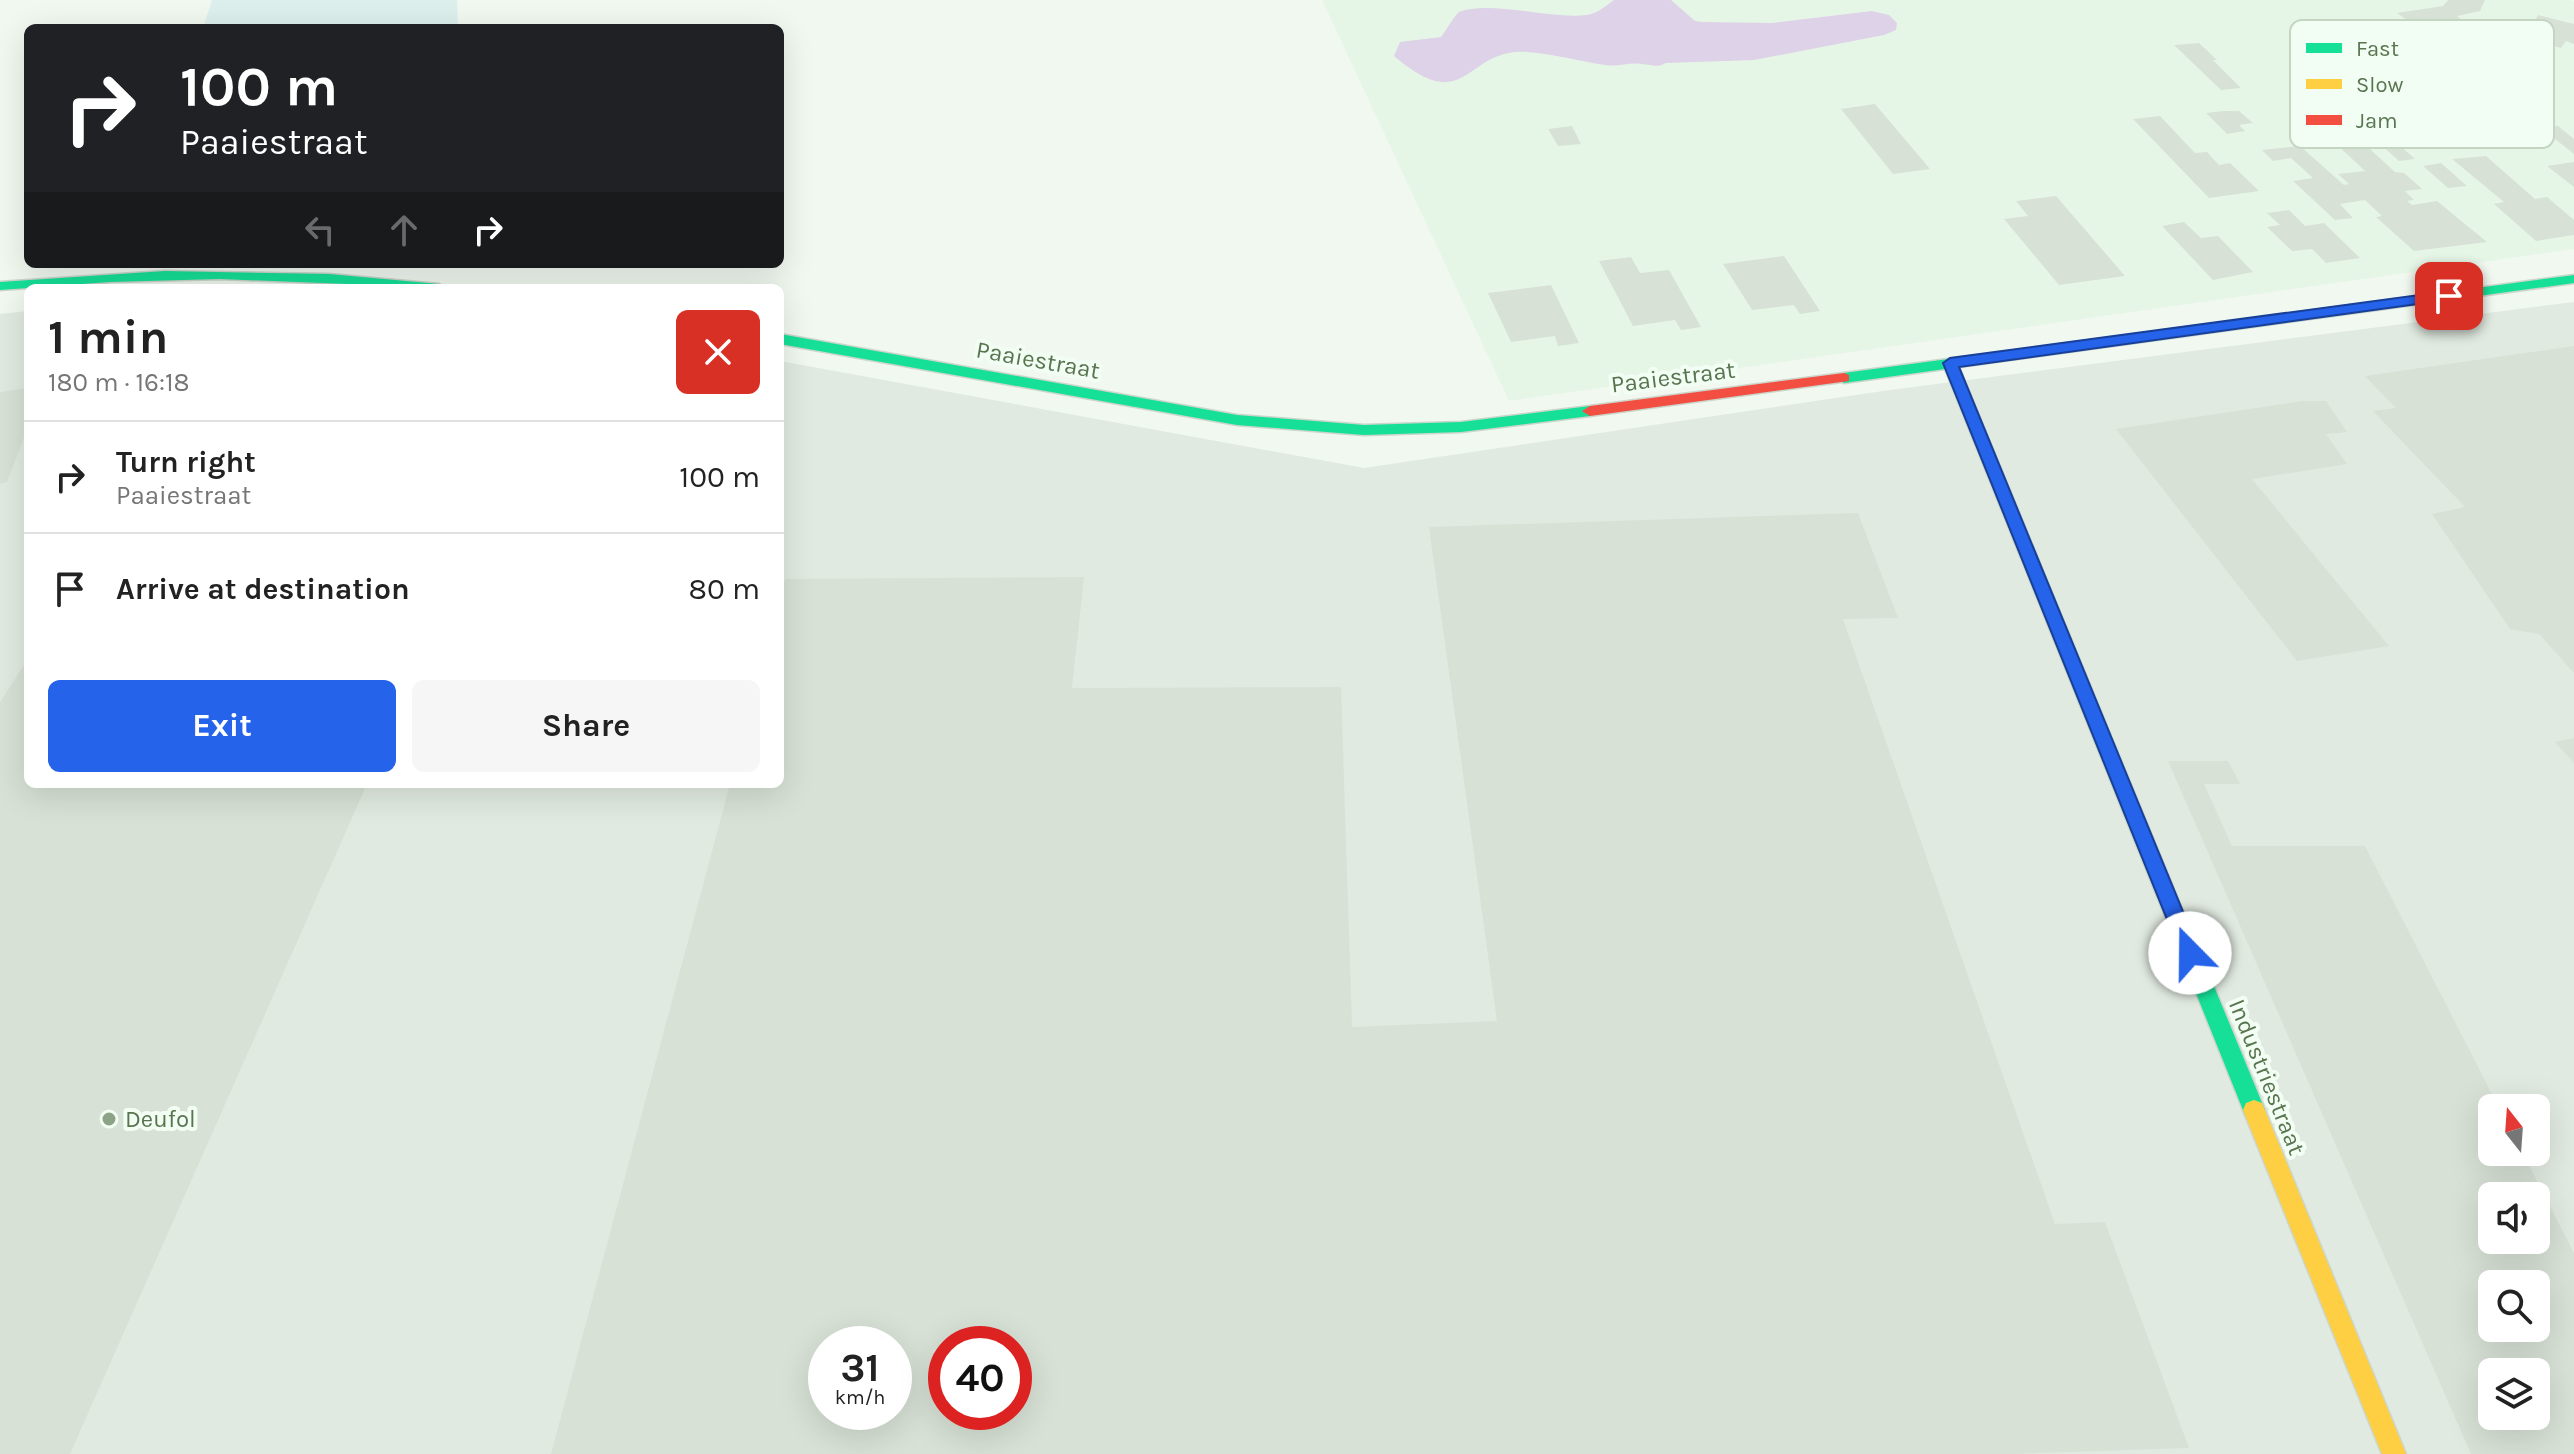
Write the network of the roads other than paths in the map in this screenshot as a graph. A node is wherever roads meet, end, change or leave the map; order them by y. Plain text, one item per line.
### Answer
1 (2574, 279) edge
2 (398, 284) edge
3 (0, 286) edge
4 (784, 340) edge
5 (1950, 363) junction
6 (2394, 1454) edge

1 - 5 street, Paaiestraat
2 - 3 street
4 - 5 street, Paaiestraat
5 - 6 street, Industriestraat

